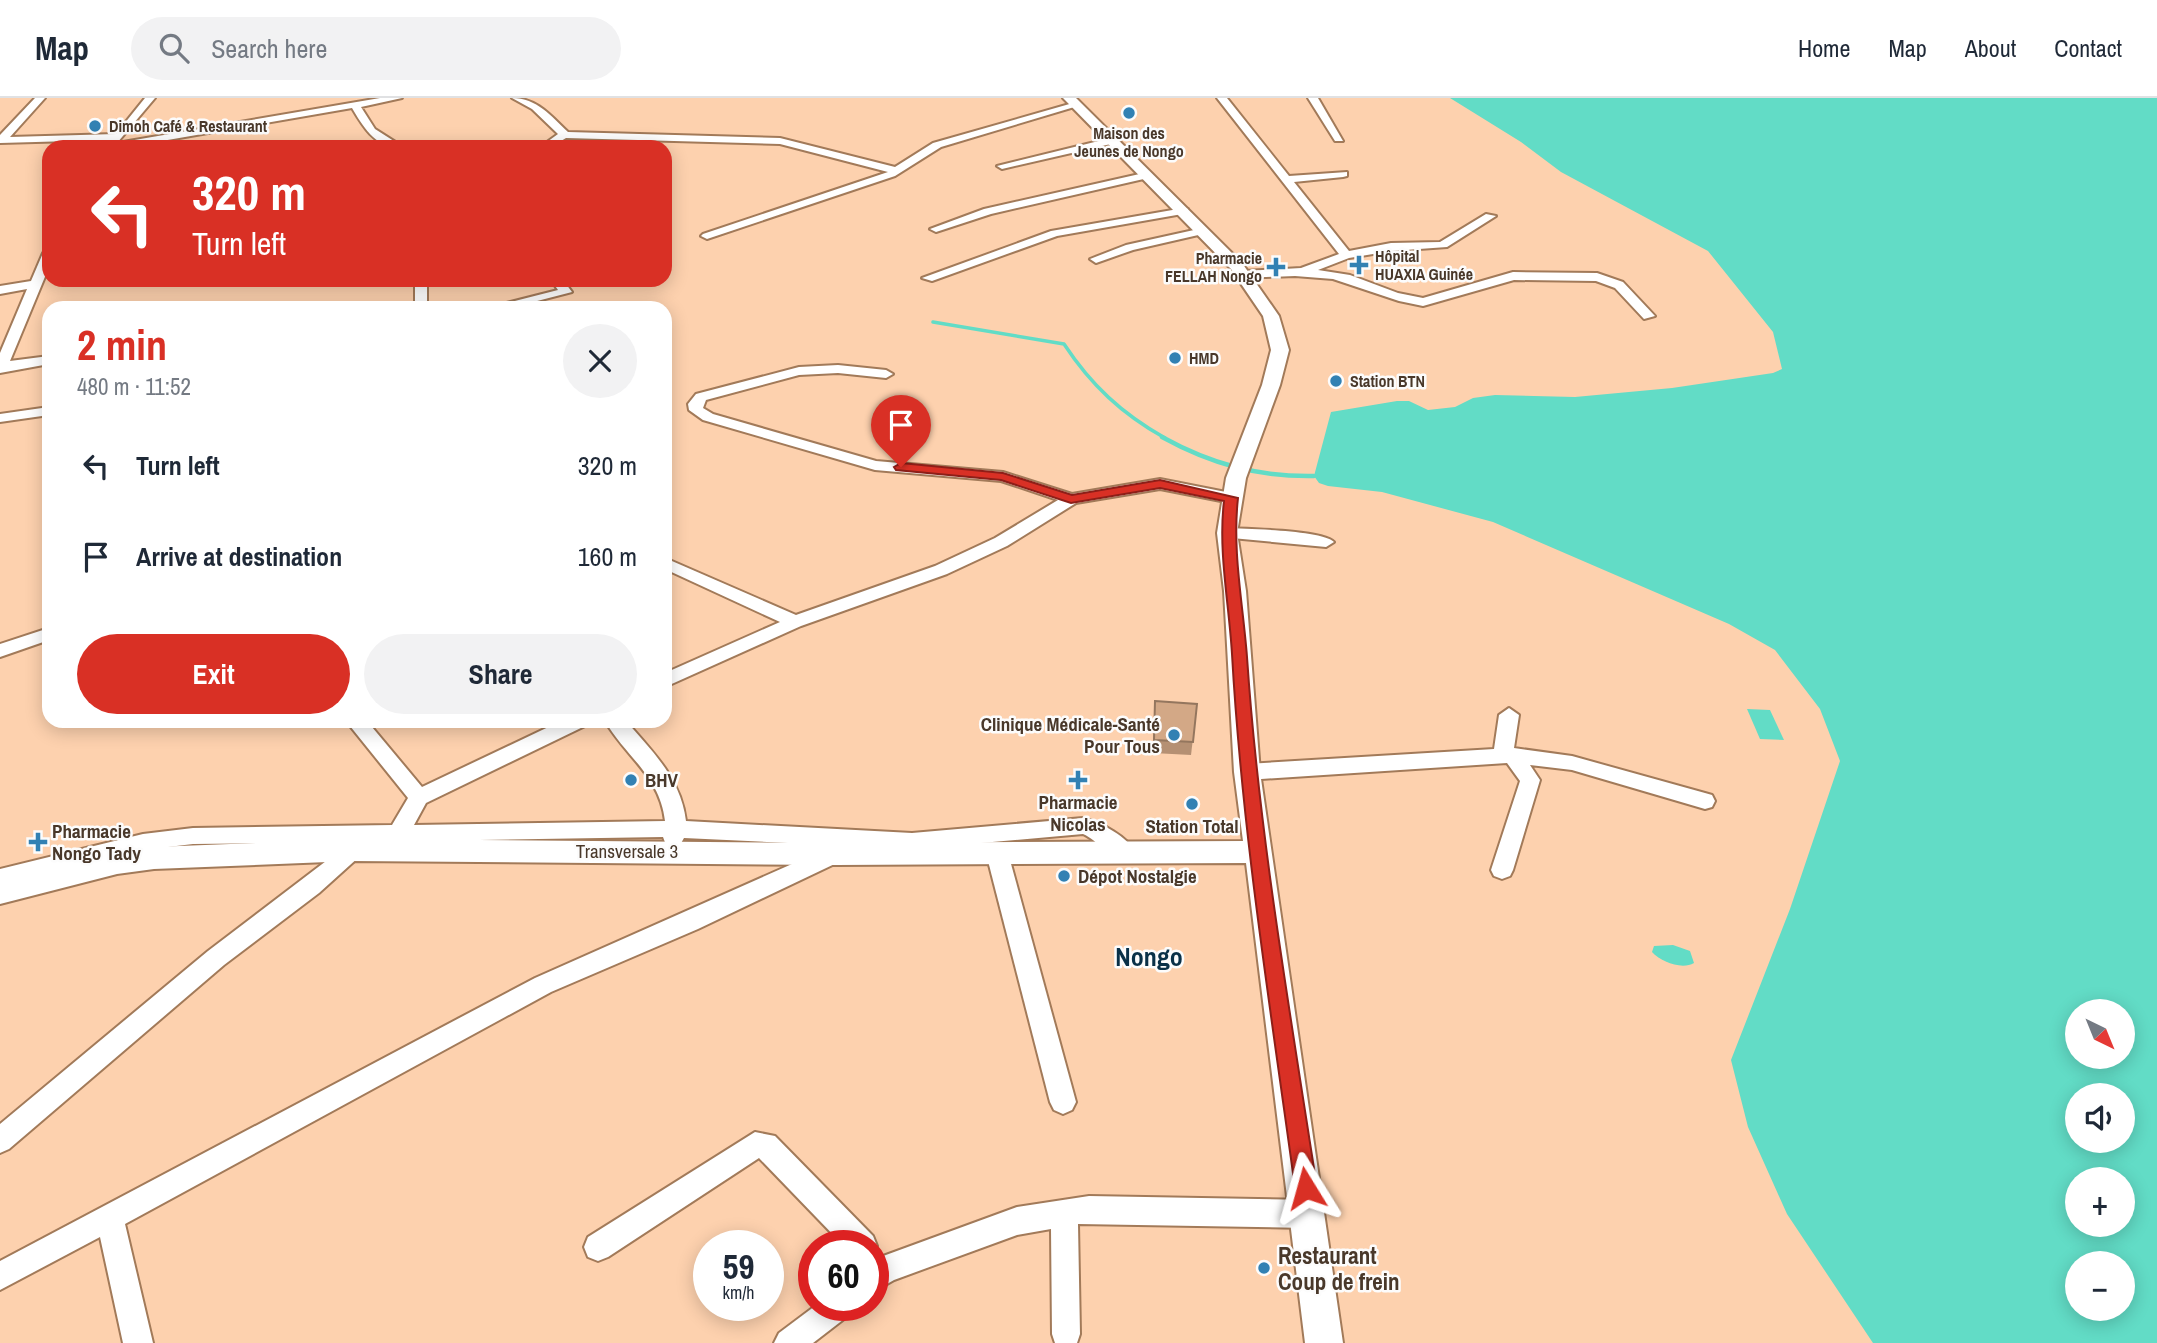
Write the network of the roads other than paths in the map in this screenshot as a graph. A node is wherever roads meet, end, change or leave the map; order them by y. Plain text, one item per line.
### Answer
1 (40, 98) edge
2 (150, 98) edge
3 (397, 98) edge
4 (517, 98) edge
5 (1223, 98) edge
6 (1313, 98) edge
7 (1073, 101) edge
8 (355, 105) junction
9 (565, 135) junction
10 (119, 137) junction
11 (1339, 139) dead end
12 (1, 140) edge
13 (115, 140) edge
14 (174, 140) edge
15 (385, 140) edge
16 (553, 140) edge
17 (1111, 141) junction
18 (1002, 166) dead end
19 (894, 170) junction
20 (1343, 174) dead end
21 (1144, 176) junction
22 (1287, 179) junction
23 (1184, 211) junction
24 (1490, 216) dead end
25 (936, 229) dead end
26 (1203, 231) junction
27 (707, 236) dead end
28 (1346, 255) junction
29 (1096, 259) dead end
30 (1306, 270) junction
31 (1244, 275) junction
32 (42, 276) edge
33 (928, 278) dead end
34 (37, 284) junction
35 (562, 287) edge
36 (0, 290) edge
37 (525, 301) edge
38 (1649, 316) dead end
39 (42, 361) edge
40 (0, 368) edge
41 (886, 374) dead end
42 (42, 412) edge
43 (0, 418) edge
44 (1236, 479) junction
45 (1071, 499) junction
46 (1227, 533) junction
47 (1326, 542) dead end
48 (672, 566) edge
49 (795, 622) junction
50 (42, 637) edge
51 (0, 652) edge
52 (672, 678) edge
53 (1509, 715) dead end
54 (362, 728) edge
55 (563, 728) edge
56 (621, 728) edge
57 (1508, 755) junction
58 (1247, 772) junction
59 (419, 797) junction
60 (1705, 801) dead end
61 (398, 833) junction
62 (673, 840) junction
63 (352, 850) junction
64 (1258, 852) junction
65 (997, 853) junction
66 (836, 854) junction
67 (1126, 854) junction
68 (1502, 870) dead end
69 (0, 878) edge
70 (0, 893) edge
71 (1063, 1102) dead end
72 (0, 1140) edge
73 (1064, 1213) junction
74 (1309, 1214) junction
75 (110, 1219) junction
76 (848, 1230) edge
77 (598, 1247) dead end
78 (889, 1264) edge
79 (0, 1276) edge
80 (818, 1321) edge
81 (1066, 1334) dead end
82 (138, 1343) edge
83 (789, 1343) edge
84 (1324, 1343) edge

1 - 12 street
2 - 10 street
3 - 8 street
4 - 9 street
5 - 22 street
6 - 11 street
7 - 17 main road
7 - 19 street
8 - 14 street
8 - 15 street
9 - 16 street
9 - 19 street
10 - 12 street
10 - 13 street
17 - 18 street
17 - 21 main road
19 - 27 street
20 - 22 street
21 - 23 main road
21 - 25 street
22 - 28 street
23 - 26 main road
23 - 33 street
24 - 28 street
26 - 29 street
26 - 31 main road
28 - 30 street
30 - 31 street
30 - 38 street
31 - 44 main road
32 - 34 street
34 - 36 street
34 - 40 street
35 - 37 street
39 - 40 street
41 - 45 street
42 - 43 street
44 - 45 street
44 - 46 main road
45 - 49 street
46 - 47 street
46 - 58 main road
48 - 49 street
49 - 52 street
50 - 51 street
53 - 57 street
54 - 59 street
55 - 59 street
56 - 62 street
57 - 58 street
57 - 60 street
57 - 68 street
58 - 64 main road
59 - 61 street
61 - 62 street
61 - 69 street
62 - 63 main road, Transversale 3
62 - 66 main road, Transversale 3
62 - 67 street
63 - 70 main road, Transversale 3
63 - 72 street
64 - 67 main road, Transversale 3
64 - 74 main road
65 - 66 main road, Transversale 3
65 - 67 main road, Transversale 3
65 - 71 street
66 - 75 street
73 - 74 street
73 - 78 street
73 - 81 street
74 - 84 main road
75 - 79 street
75 - 82 street
76 - 77 street
80 - 83 street

